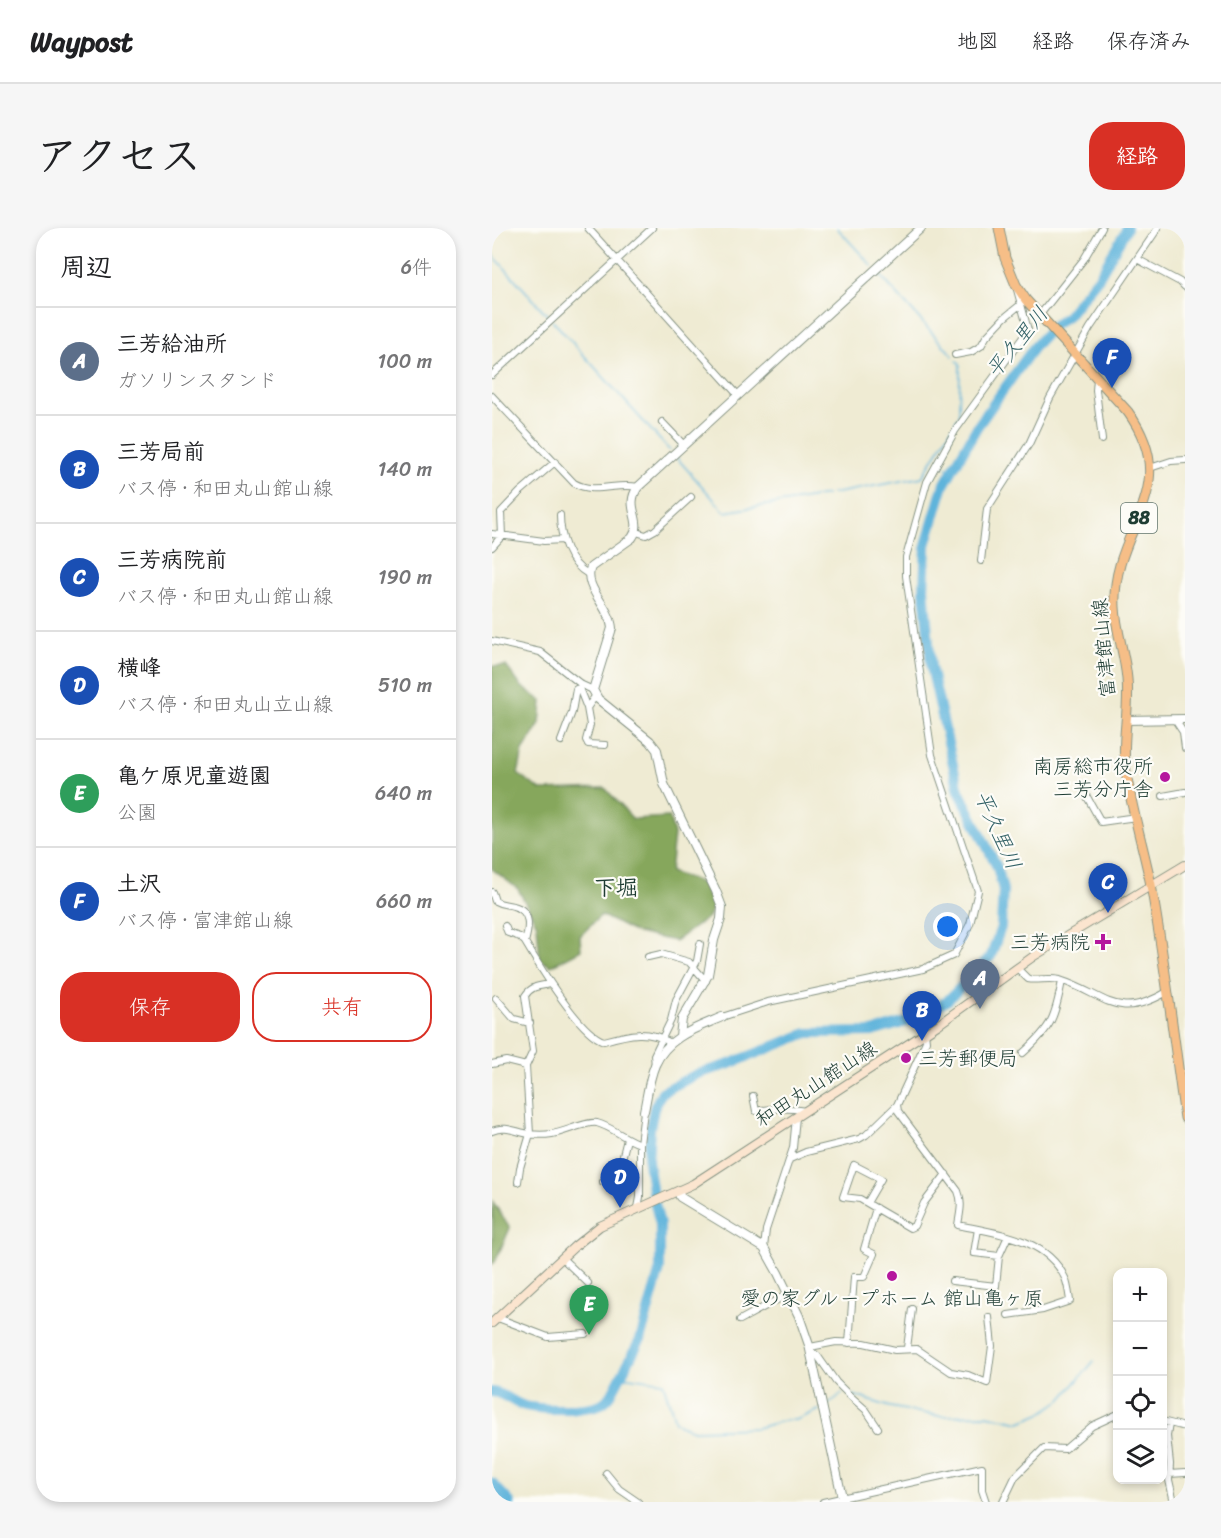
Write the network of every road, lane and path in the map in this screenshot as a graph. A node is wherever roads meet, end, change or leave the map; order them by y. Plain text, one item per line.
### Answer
1 (588, 228) edge
2 (652, 228) edge
3 (921, 228) edge
4 (999, 228) edge
5 (1102, 228) edge
6 (1158, 228) edge
7 (1137, 259) junction
8 (618, 261) junction
9 (1016, 285) junction
10 (1185, 287) edge
11 (1020, 305) junction
12 (1041, 318) junction
13 (1075, 354) junction
14 (955, 355) dead end
15 (492, 375) edge
16 (1097, 379) junction
17 (738, 395) junction
18 (492, 396) edge
19 (662, 422) dead end
20 (1102, 440) dead end
21 (683, 444) junction
22 (1185, 460) edge
23 (555, 462) junction
24 (1153, 467) junction
25 (638, 487) junction
26 (691, 497) dead end
27 (560, 515) dead end
28 (636, 532) junction
29 (492, 534) edge
30 (502, 536) junction
31 (563, 540) junction
32 (492, 547) edge
33 (981, 561) dead end
34 (588, 574) junction
35 (492, 641) edge
36 (595, 693) junction
37 (587, 708) junction
38 (1185, 718) edge
39 (1126, 720) junction
40 (1174, 720) junction
41 (1183, 729) edge
42 (561, 741) dead end
43 (605, 745) dead end
44 (1185, 748) edge
45 (1185, 792) edge
46 (1086, 795) dead end
47 (1163, 796) dead end
48 (1136, 818) junction
49 (1185, 865) edge
50 (1151, 885) junction
51 (492, 892) edge
52 (505, 926) dead end
53 (525, 942) junction
54 (700, 944) dead end
55 (648, 957) dead end
56 (694, 965) junction
57 (1017, 968) junction
58 (706, 981) junction
59 (1062, 981) junction
60 (550, 984) junction
61 (1167, 992) junction
62 (496, 998) dead end
63 (722, 1017) joint
64 (530, 1023) junction
65 (926, 1032) junction
66 (680, 1036) junction
67 (663, 1038) junction
68 (671, 1043) junction
69 (1023, 1053) dead end
70 (492, 1064) edge
71 (526, 1066) junction
72 (655, 1066) junction
73 (753, 1096) dead end
74 (897, 1105) junction
75 (644, 1111) joint
76 (806, 1111) junction
77 (796, 1117) junction
78 (1185, 1118) edge
79 (492, 1131) edge
80 (530, 1134) junction
81 (627, 1139) junction
82 (640, 1144) junction
83 (790, 1159) junction
84 (946, 1174) junction
85 (518, 1182) dead end
86 (603, 1182) dead end
87 (678, 1192) junction
88 (867, 1203) junction
89 (640, 1207) junction
90 (876, 1208) junction
91 (978, 1229) junction
92 (1008, 1236) junction
93 (764, 1248) junction
94 (999, 1256) junction
95 (562, 1258) junction
96 (952, 1281) dead end
97 (588, 1283) dead end
98 (788, 1294) junction
99 (912, 1309) dead end
100 (1008, 1315) dead end
101 (989, 1317) dead end
102 (740, 1320) dead end
103 (495, 1321) edge
104 (585, 1334) dead end
105 (849, 1343) junction
106 (907, 1348) junction
107 (810, 1349) junction
108 (1113, 1416) edge
109 (1167, 1423) edge
110 (1185, 1427) edge
111 (878, 1428) dead end
112 (1167, 1430) edge
113 (606, 1473) dead end
114 (1185, 1473) edge
115 (1169, 1474) junction
116 (842, 1500) edge
117 (638, 1502) edge
118 (823, 1502) edge
119 (986, 1502) edge
120 (1003, 1502) edge
121 (1174, 1502) edge

1 - 8 street
2 - 8 street
3 - 17 street
4 - 9 main road, 富津館山線 / 88
5 - 12 street
6 - 7 street
7 - 10 street
7 - 13 street
8 - 15 street
8 - 17 street
9 - 11 street
9 - 12 main road, 富津館山線 / 88
11 - 14 street
11 - 63 street
12 - 13 main road, 富津館山線 / 88
13 - 16 main road, 富津館山線 / 88
13 - 33 street
16 - 20 street
16 - 24 main road, 富津館山線 / 88
17 - 21 street
18 - 23 street
19 - 21 street
21 - 25 street
22 - 24 street
23 - 25 street
23 - 30 street
24 - 39 main road, 富津館山線 / 88
25 - 28 street
26 - 28 street
27 - 31 street
28 - 34 street
29 - 30 street
30 - 31 street
30 - 32 street
31 - 34 street
34 - 36 street
35 - 36 street
36 - 37 street
36 - 58 street
37 - 42 street
37 - 43 street
38 - 40 street
39 - 40 street
39 - 48 main road, 富津館山線 / 88
40 - 41 street
41 - 44 street
45 - 47 street
46 - 48 street
48 - 50 main road, 富津館山線 / 88
49 - 50 main road, 和田丸山館山線
50 - 57 main road, 和田丸山館山線
50 - 61 main road, 富津館山線 / 88
51 - 53 street
52 - 53 street
53 - 60 street
54 - 56 street
55 - 56 street
56 - 58 street
56 - 67 street
57 - 59 street
57 - 65 main road, 和田丸山館山線
58 - 66 street
59 - 61 street
59 - 69 street
60 - 64 street
60 - 67 street
61 - 78 main road, 富津館山線 / 88
62 - 64 street
63 - 66 street
64 - 71 street
65 - 74 street
65 - 76 main road, 和田丸山館山線
66 - 68 street
67 - 68 street
67 - 72 street
68 - 72 street
70 - 71 street
71 - 80 street
72 - 75 street
73 - 76 street
74 - 83 street
74 - 84 street
75 - 82 street
76 - 77 main road, 和田丸山館山線
77 - 83 street
77 - 87 main road, 和田丸山館山線
79 - 80 street
80 - 81 street
80 - 85 street
81 - 82 street
81 - 86 street
82 - 89 street
83 - 93 street
84 - 90 street
84 - 91 street
87 - 89 main road, 和田丸山館山線
87 - 93 street
88 - 88 street
88 - 90 street
89 - 95 main road, 和田丸山館山線
90 - 105 street
91 - 92 street
91 - 94 street
92 - 94 street
92 - 100 street
93 - 98 street
94 - 96 street
95 - 97 street
95 - 103 main road, 和田丸山館山線
98 - 102 street
98 - 107 street
99 - 106 street
101 - 106 street
103 - 104 street
105 - 106 street
105 - 107 street
107 - 111 street
107 - 116 street
108 - 120 street
109 - 110 street
112 - 115 street
113 - 117 street
114 - 115 street
115 - 121 street
116 - 118 street
116 - 119 street

